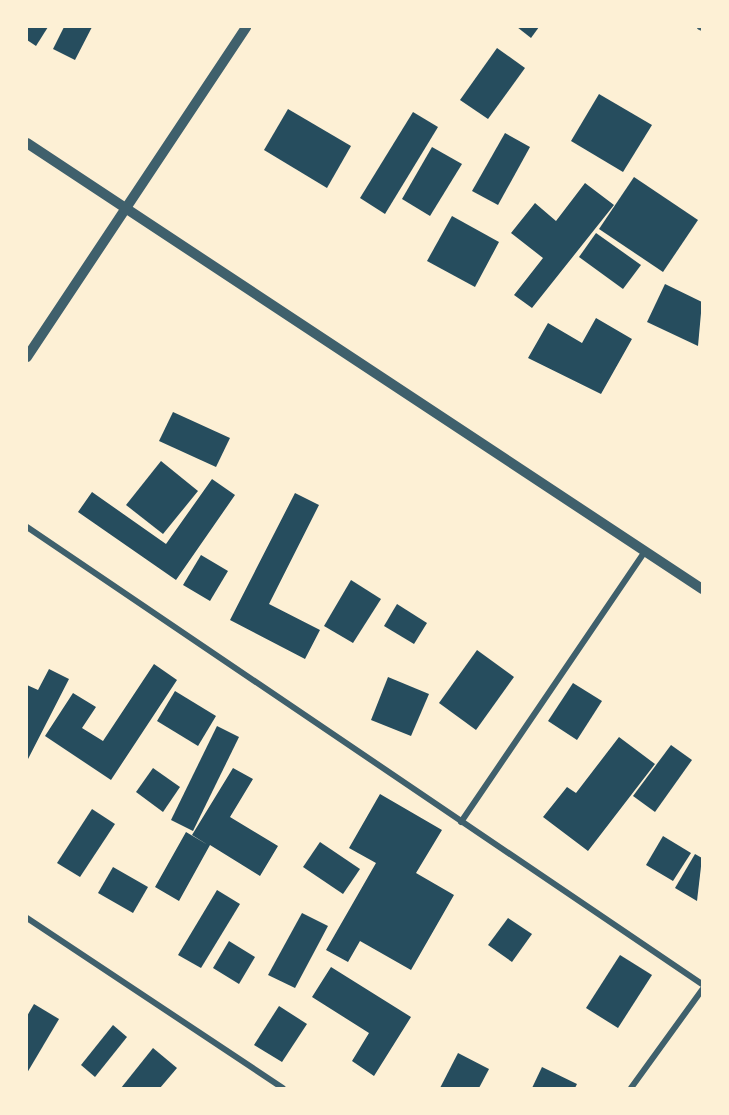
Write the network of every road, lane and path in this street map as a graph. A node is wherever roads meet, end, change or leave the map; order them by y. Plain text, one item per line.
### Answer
1 (246, 27) edge
2 (27, 143) edge
3 (126, 208) junction
4 (27, 357) edge
5 (27, 527) edge
6 (645, 552) junction
7 (702, 589) edge
8 (461, 822) junction
9 (27, 918) edge
10 (702, 984) edge
11 (702, 990) edge
12 (284, 1088) edge
13 (631, 1088) edge

1 - 3 street
2 - 3 street
3 - 4 street
3 - 6 street
5 - 8 street
6 - 7 street
6 - 8 street
8 - 10 street
9 - 12 street
11 - 13 street

